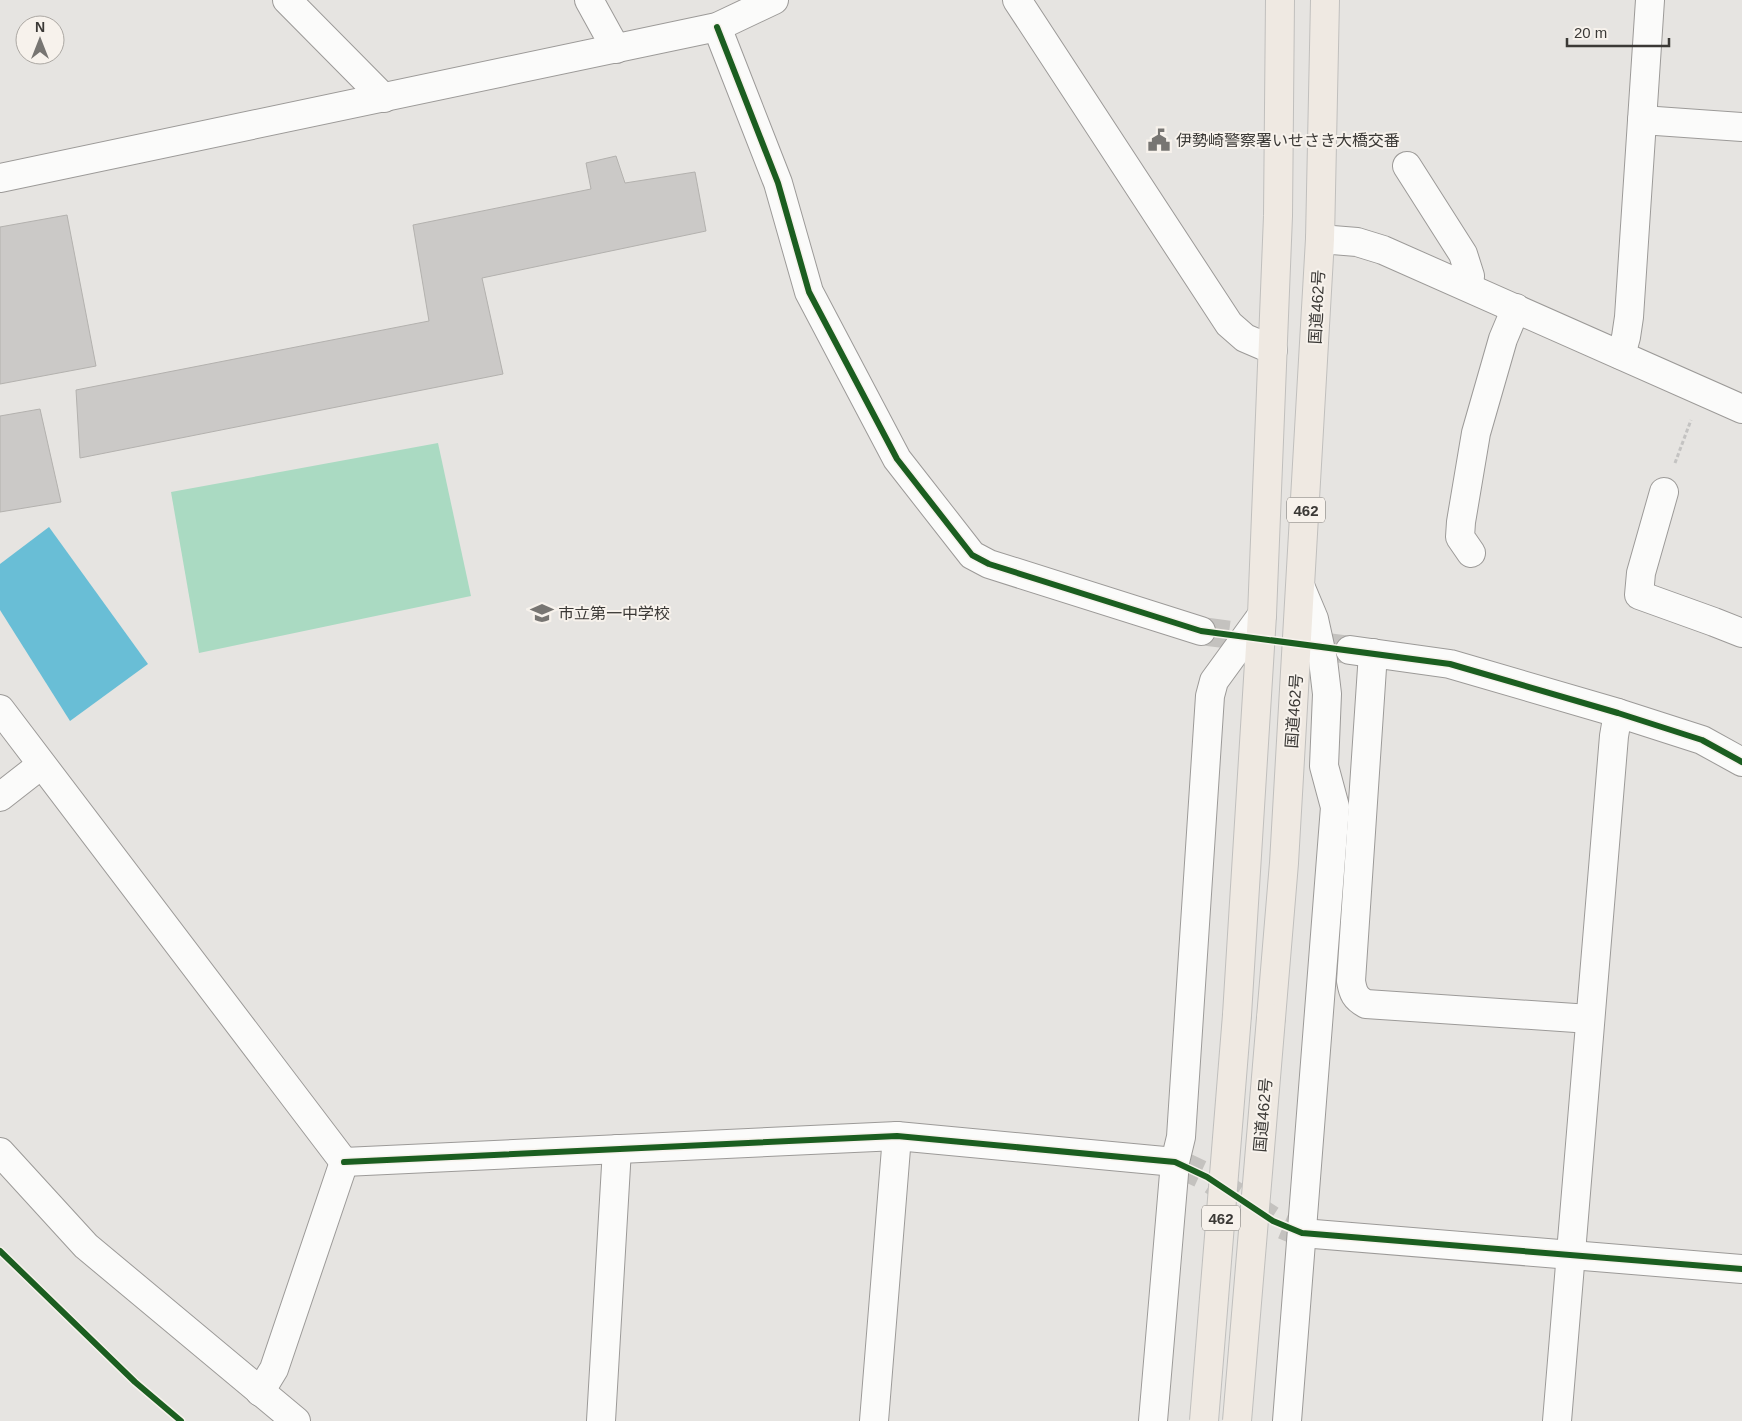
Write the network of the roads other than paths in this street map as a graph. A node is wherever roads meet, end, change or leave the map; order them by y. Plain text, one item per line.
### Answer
1 (288, 0) edge
2 (589, 0) edge
3 (774, 0) edge
4 (1017, 0) edge
5 (1280, 0) edge
6 (1325, 0) edge
7 (1650, 0) edge
8 (718, 27) junction
9 (616, 49) junction
10 (384, 98) junction
11 (1642, 120) junction
12 (1742, 127) edge
13 (1407, 166) dead end
14 (0, 178) edge
15 (1320, 239) junction
16 (1469, 287) junction
17 (1516, 308) junction
18 (1273, 350) junction
19 (1621, 355) junction
20 (1742, 409) edge
21 (1664, 492) road end
22 (1471, 553) dead end
23 (1301, 588) junction
24 (1262, 615) junction
25 (1201, 631) tunnel mouth
26 (1742, 634) edge
27 (0, 709) edge
28 (1618, 713) junction
29 (1742, 762) edge
30 (41, 765) junction
31 (0, 797) edge
32 (1590, 1019) junction
33 (897, 1136) junction
34 (617, 1149) junction
35 (0, 1152) edge
36 (344, 1162) junction
37 (1175, 1162) junction
38 (1302, 1233) junction
39 (1570, 1256) junction
40 (1742, 1270) edge
41 (260, 1392) junction
42 (296, 1421) edge
43 (601, 1421) edge
44 (874, 1421) edge
45 (1153, 1421) edge
46 (1204, 1421) edge
47 (1237, 1421) edge
48 (1287, 1421) edge
49 (1556, 1421) edge

1 - 10 street
2 - 9 street
3 - 8 street
4 - 18 street
5 - 18 highway, 国道462号 / 462
6 - 15 highway, 国道462号 / 462
7 - 11 street
8 - 9 street
8 - 25 street
9 - 10 street
10 - 14 street
11 - 12 street
11 - 19 street
13 - 16 street
15 - 16 street
15 - 23 highway, 国道462号 / 462
16 - 17 street
17 - 19 street
17 - 22 street
18 - 24 highway, 国道462号 / 462
19 - 20 street
21 - 26 street
23 - 38 street
23 - 47 highway, 国道462号 / 462, bridge
24 - 37 street
24 - 46 highway, 国道462号 / 462, bridge
27 - 30 street
28 - 29 street
28 - 32 street
28 - 32 street
30 - 31 street
30 - 36 street
32 - 39 street
33 - 34 street
33 - 37 street
33 - 44 street
34 - 36 street
34 - 43 street
35 - 41 street
36 - 41 street
37 - 45 street
38 - 39 street
38 - 48 street
39 - 40 street
39 - 49 street
41 - 42 street

